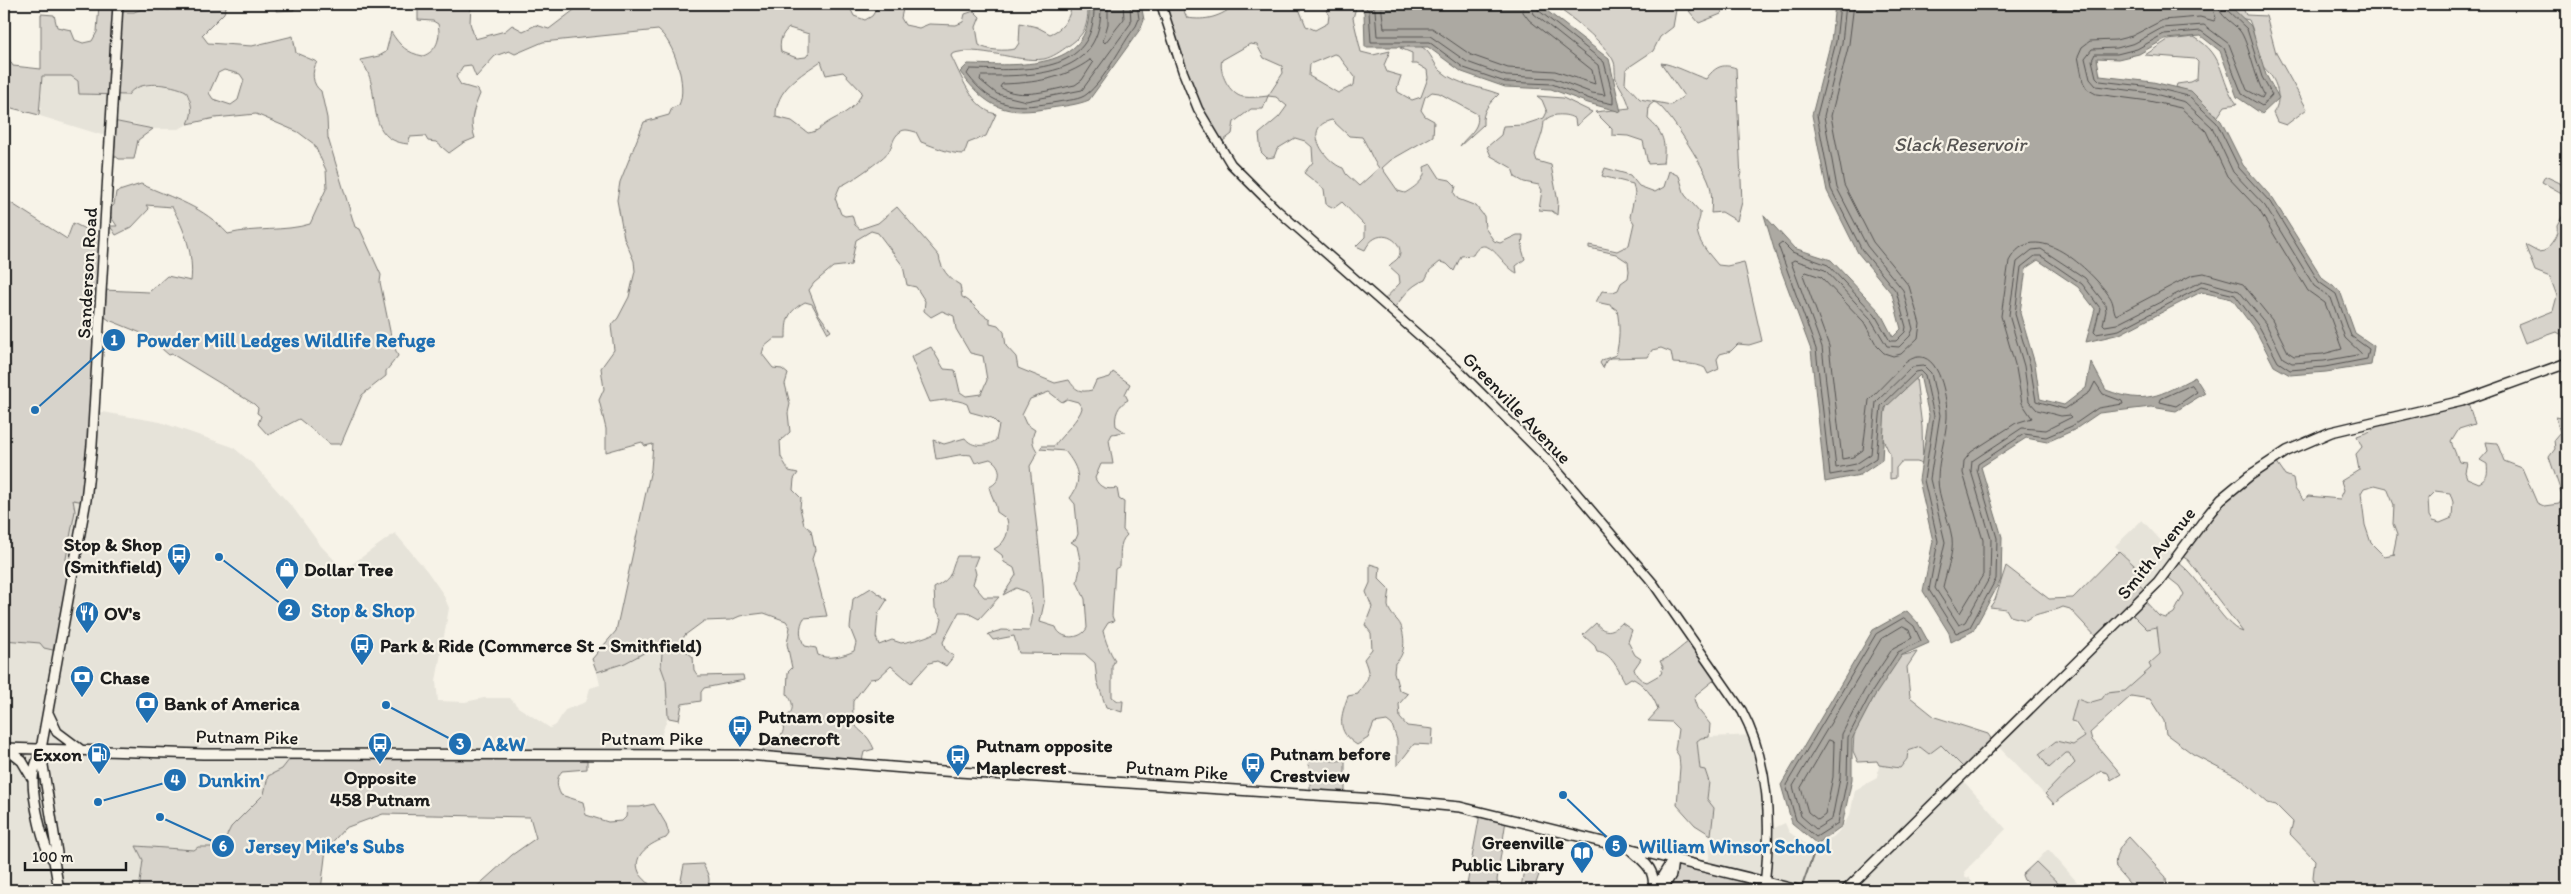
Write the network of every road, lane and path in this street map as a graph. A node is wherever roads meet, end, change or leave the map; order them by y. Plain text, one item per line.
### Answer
1 (118, 4) edge
2 (1161, 4) edge
3 (2567, 363) edge
4 (48, 710) junction
5 (4, 748) edge
6 (41, 749) junction
7 (81, 750) junction
8 (33, 780) junction
9 (1630, 849) junction
10 (1672, 859) junction
11 (54, 861) junction
12 (1765, 881) junction
13 (59, 890) edge
14 (1654, 890) edge
15 (1662, 890) edge
16 (1798, 890) edge
17 (1846, 890) edge

1 - 4 main road, Sanderson Road
2 - 12 main road, Greenville Avenue
3 - 17 main road, Smith Avenue
4 - 6 main road, Sanderson Road
4 - 7 main road
5 - 6 main road, Putnam Pike
5 - 8 main road
6 - 7 main road, Putnam Pike
6 - 8 main road
6 - 11 main road
7 - 9 main road, Putnam Pike
8 - 11 main road
9 - 10 main road, Putnam Pike
9 - 14 main road
10 - 12 main road, Putnam Pike
10 - 14 main road
10 - 15 main road
11 - 13 main road
12 - 16 main road, Putnam Pike

